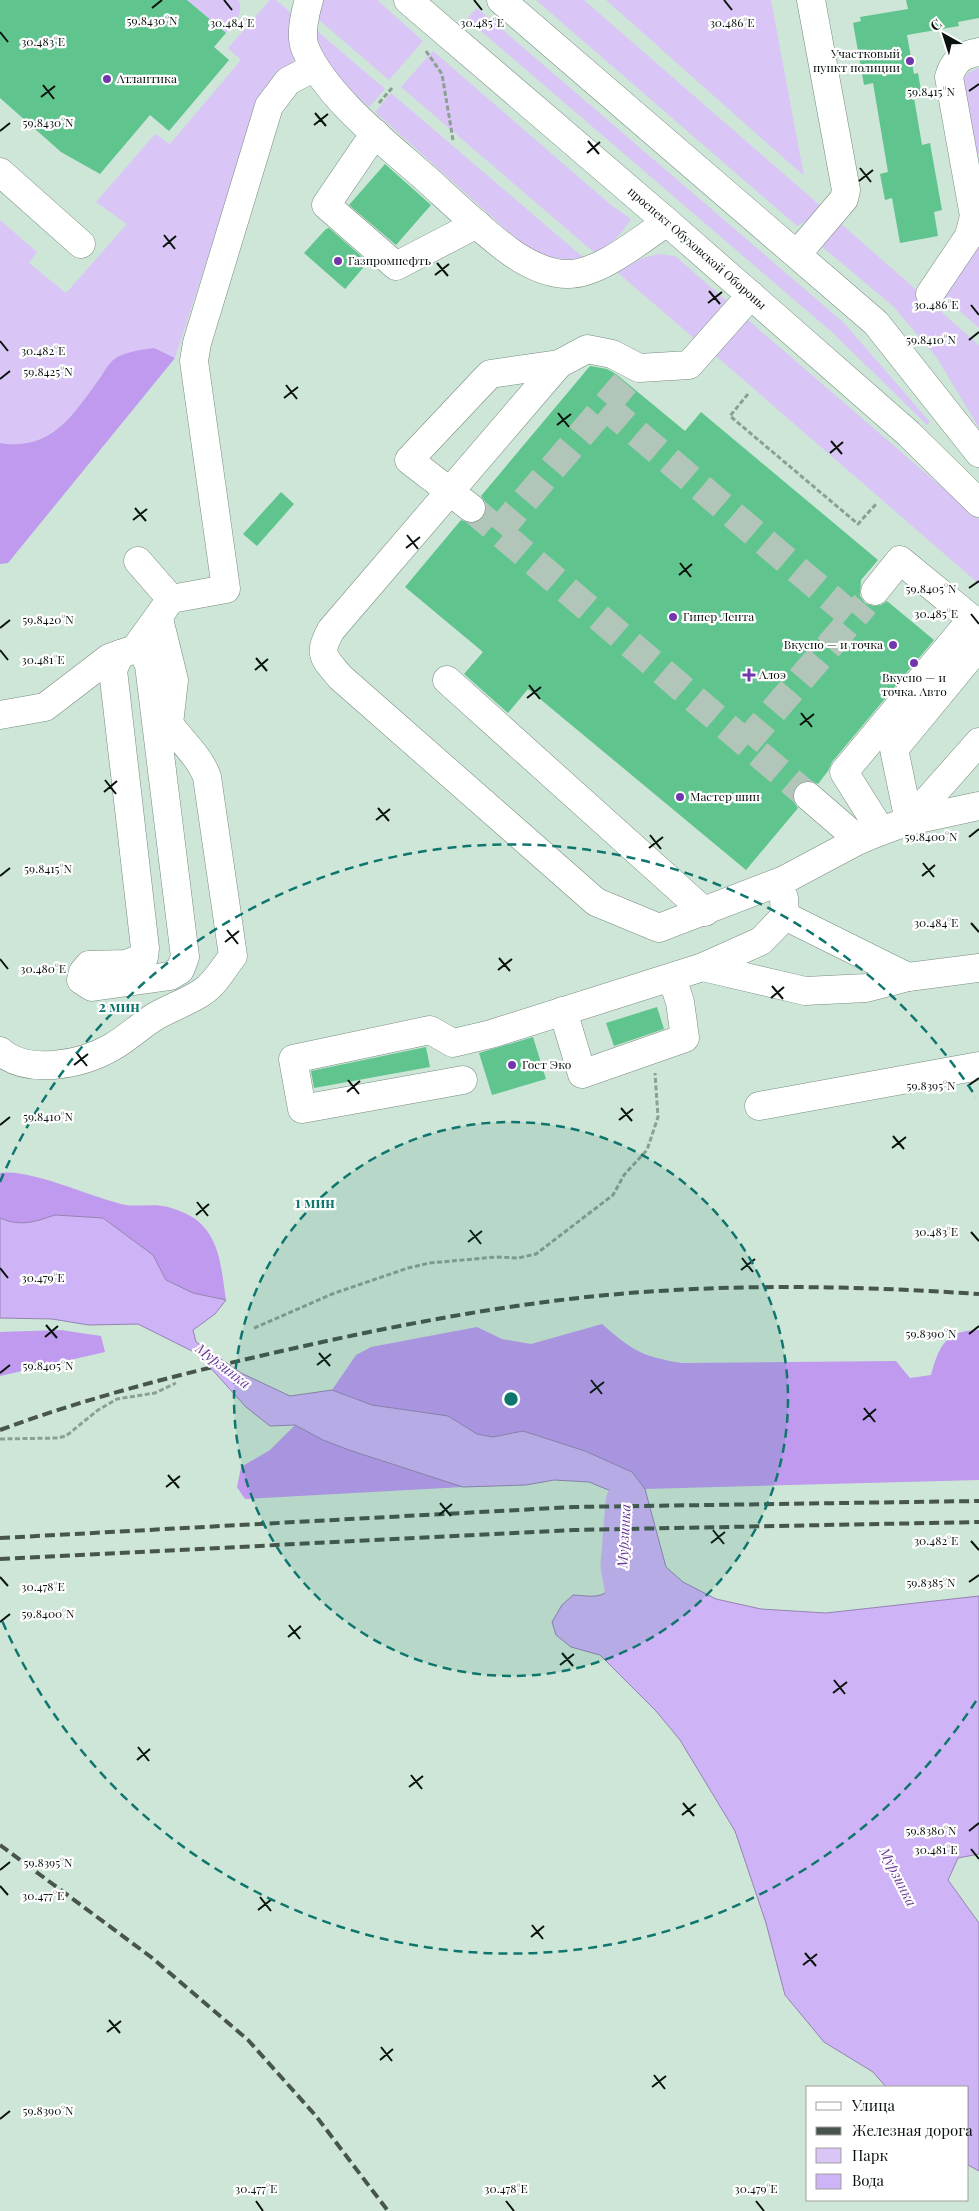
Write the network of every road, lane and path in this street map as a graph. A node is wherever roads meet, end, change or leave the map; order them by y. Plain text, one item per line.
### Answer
1 (309, 0) edge
2 (408, 0) edge
3 (501, 0) edge
4 (811, 0) edge
5 (979, 52) edge
6 (428, 54) dead end
7 (315, 67) junction
8 (375, 133) junction
9 (454, 140) dead end
10 (0, 172) edge
11 (667, 222) junction
12 (477, 224) junction
13 (81, 244) dead end
14 (797, 254) junction
15 (930, 294) dead end
16 (751, 295) junction
17 (559, 364) junction
18 (748, 394) dead end
19 (979, 453) edge
20 (450, 492) junction
21 (876, 504) dead end
22 (979, 504) edge
23 (471, 508) tunnel mouth
24 (138, 561) dead end
25 (875, 591) tunnel mouth
26 (165, 609) junction
27 (975, 622) edge
28 (979, 646) edge
29 (128, 652) junction
30 (447, 680) dead end
31 (1, 714) edge
32 (107, 725) dead end
33 (979, 742) edge
34 (124, 762) junction
35 (808, 796) tunnel mouth
36 (979, 806) edge
37 (909, 821) junction
38 (870, 836) junction
39 (784, 880) junction
40 (705, 912) junction
41 (784, 916) junction
42 (703, 967) junction
43 (979, 968) edge
44 (908, 977) junction
45 (672, 978) junction
46 (564, 1012) junction
47 (453, 1043) junction
48 (3, 1056) edge
49 (979, 1066) edge
50 (655, 1074) dead end
51 (759, 1106) dead end
52 (254, 1328) dead end
53 (176, 1383) dead end
54 (0, 1439) edge

1 - 7 street
2 - 11 street, проспект Обуховской Обороны
3 - 14 street
4 - 14 street
5 - 15 street
6 - 9 path
7 - 8 street
7 - 26 street
8 - 12 street
8 - 12 street
10 - 13 street
11 - 12 street
11 - 16 street, проспект Обуховской Обороны
14 - 19 street
16 - 17 street
16 - 22 street, проспект Обуховской Обороны
17 - 20 street
17 - 20 street
18 - 21 path
20 - 23 street
20 - 40 street
24 - 26 street
25 - 27 street
26 - 29 street
26 - 48 street
27 - 38 street
28 - 37 street
29 - 31 street
29 - 34 street
29 - 34 street
30 - 40 street
32 - 34 street
33 - 37 street
35 - 38 street
36 - 37 street
37 - 38 street
38 - 39 street
39 - 40 street
39 - 41 street
41 - 42 street
41 - 44 street
42 - 44 street
42 - 45 street
43 - 44 street
45 - 46 street
45 - 46 street
46 - 47 street
47 - 47 street
49 - 51 street
50 - 52 path
53 - 54 path

